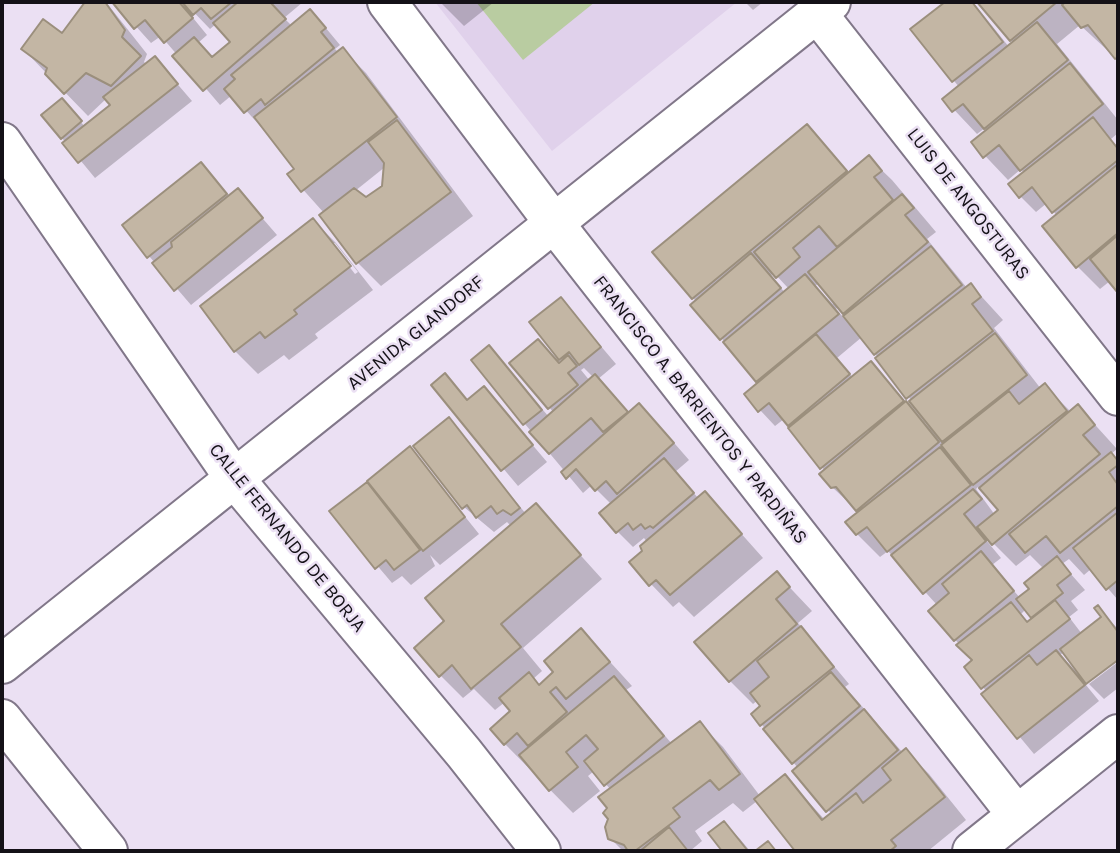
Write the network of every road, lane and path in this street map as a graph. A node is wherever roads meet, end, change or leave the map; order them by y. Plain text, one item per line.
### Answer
1 (387, 2) edge
2 (824, 7) edge
3 (2, 142) edge
4 (554, 223) junction
5 (1118, 396) edge
6 (234, 478) junction
7 (2, 664) edge
8 (2, 719) edge
9 (1118, 734) edge
10 (1017, 815) junction
11 (108, 851) edge
12 (541, 851) edge
13 (972, 851) edge

1 - 4 street, FRANCISCO A. BARRIENTOS Y PARDIÑAS
2 - 4 street, AVENIDA GLANDORF
2 - 5 street, LUIS DE ANGOSTURAS
3 - 6 street, CALLE FERNANDO DE BORJA
4 - 6 street, AVENIDA GLANDORF
4 - 10 street, FRANCISCO A. BARRIENTOS Y PARDIÑAS
6 - 7 street, AVENIDA GLANDORF
6 - 12 street, CALLE FERNANDO DE BORJA
8 - 11 street
9 - 10 street
10 - 13 street

